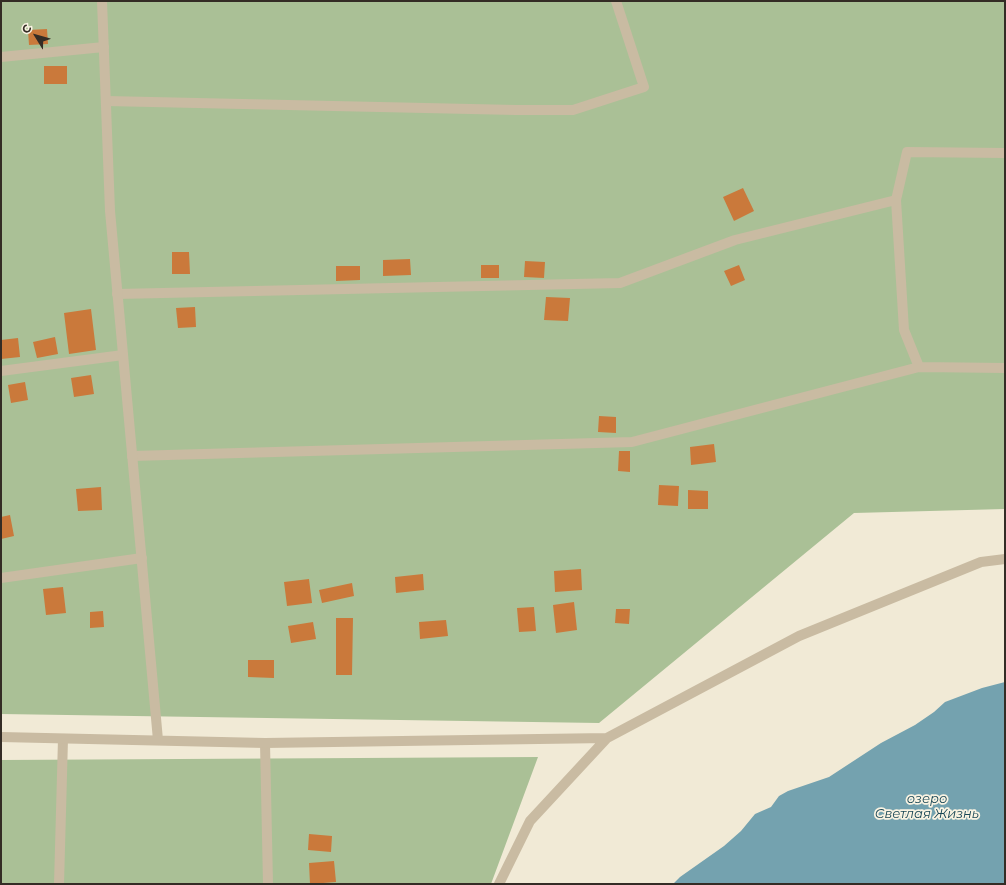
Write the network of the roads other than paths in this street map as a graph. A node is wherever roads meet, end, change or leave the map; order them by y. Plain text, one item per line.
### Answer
1 (102, 1) edge
2 (616, 1) edge
3 (104, 47) junction
4 (1, 58) edge
5 (106, 101) junction
6 (1005, 153) edge
7 (896, 200) junction
8 (117, 294) junction
9 (123, 355) junction
10 (919, 367) junction
11 (1005, 368) edge
12 (1, 371) edge
13 (132, 456) junction
14 (142, 558) junction
15 (1005, 559) edge
16 (1, 578) edge
17 (1, 737) edge
18 (607, 738) junction
19 (63, 739) junction
20 (158, 740) junction
21 (265, 743) junction
22 (59, 884) edge
23 (268, 884) edge
24 (500, 884) edge

1 - 3 street
2 - 5 street
3 - 4 street
3 - 5 street
5 - 8 street
6 - 7 street
7 - 8 street
7 - 10 street
8 - 9 street
9 - 12 street
9 - 13 street
10 - 11 street
10 - 13 street
13 - 14 street
14 - 16 street
14 - 20 street
15 - 18 street
17 - 19 street
18 - 21 street
18 - 24 street
19 - 20 street
19 - 22 street
20 - 21 street
21 - 23 street

